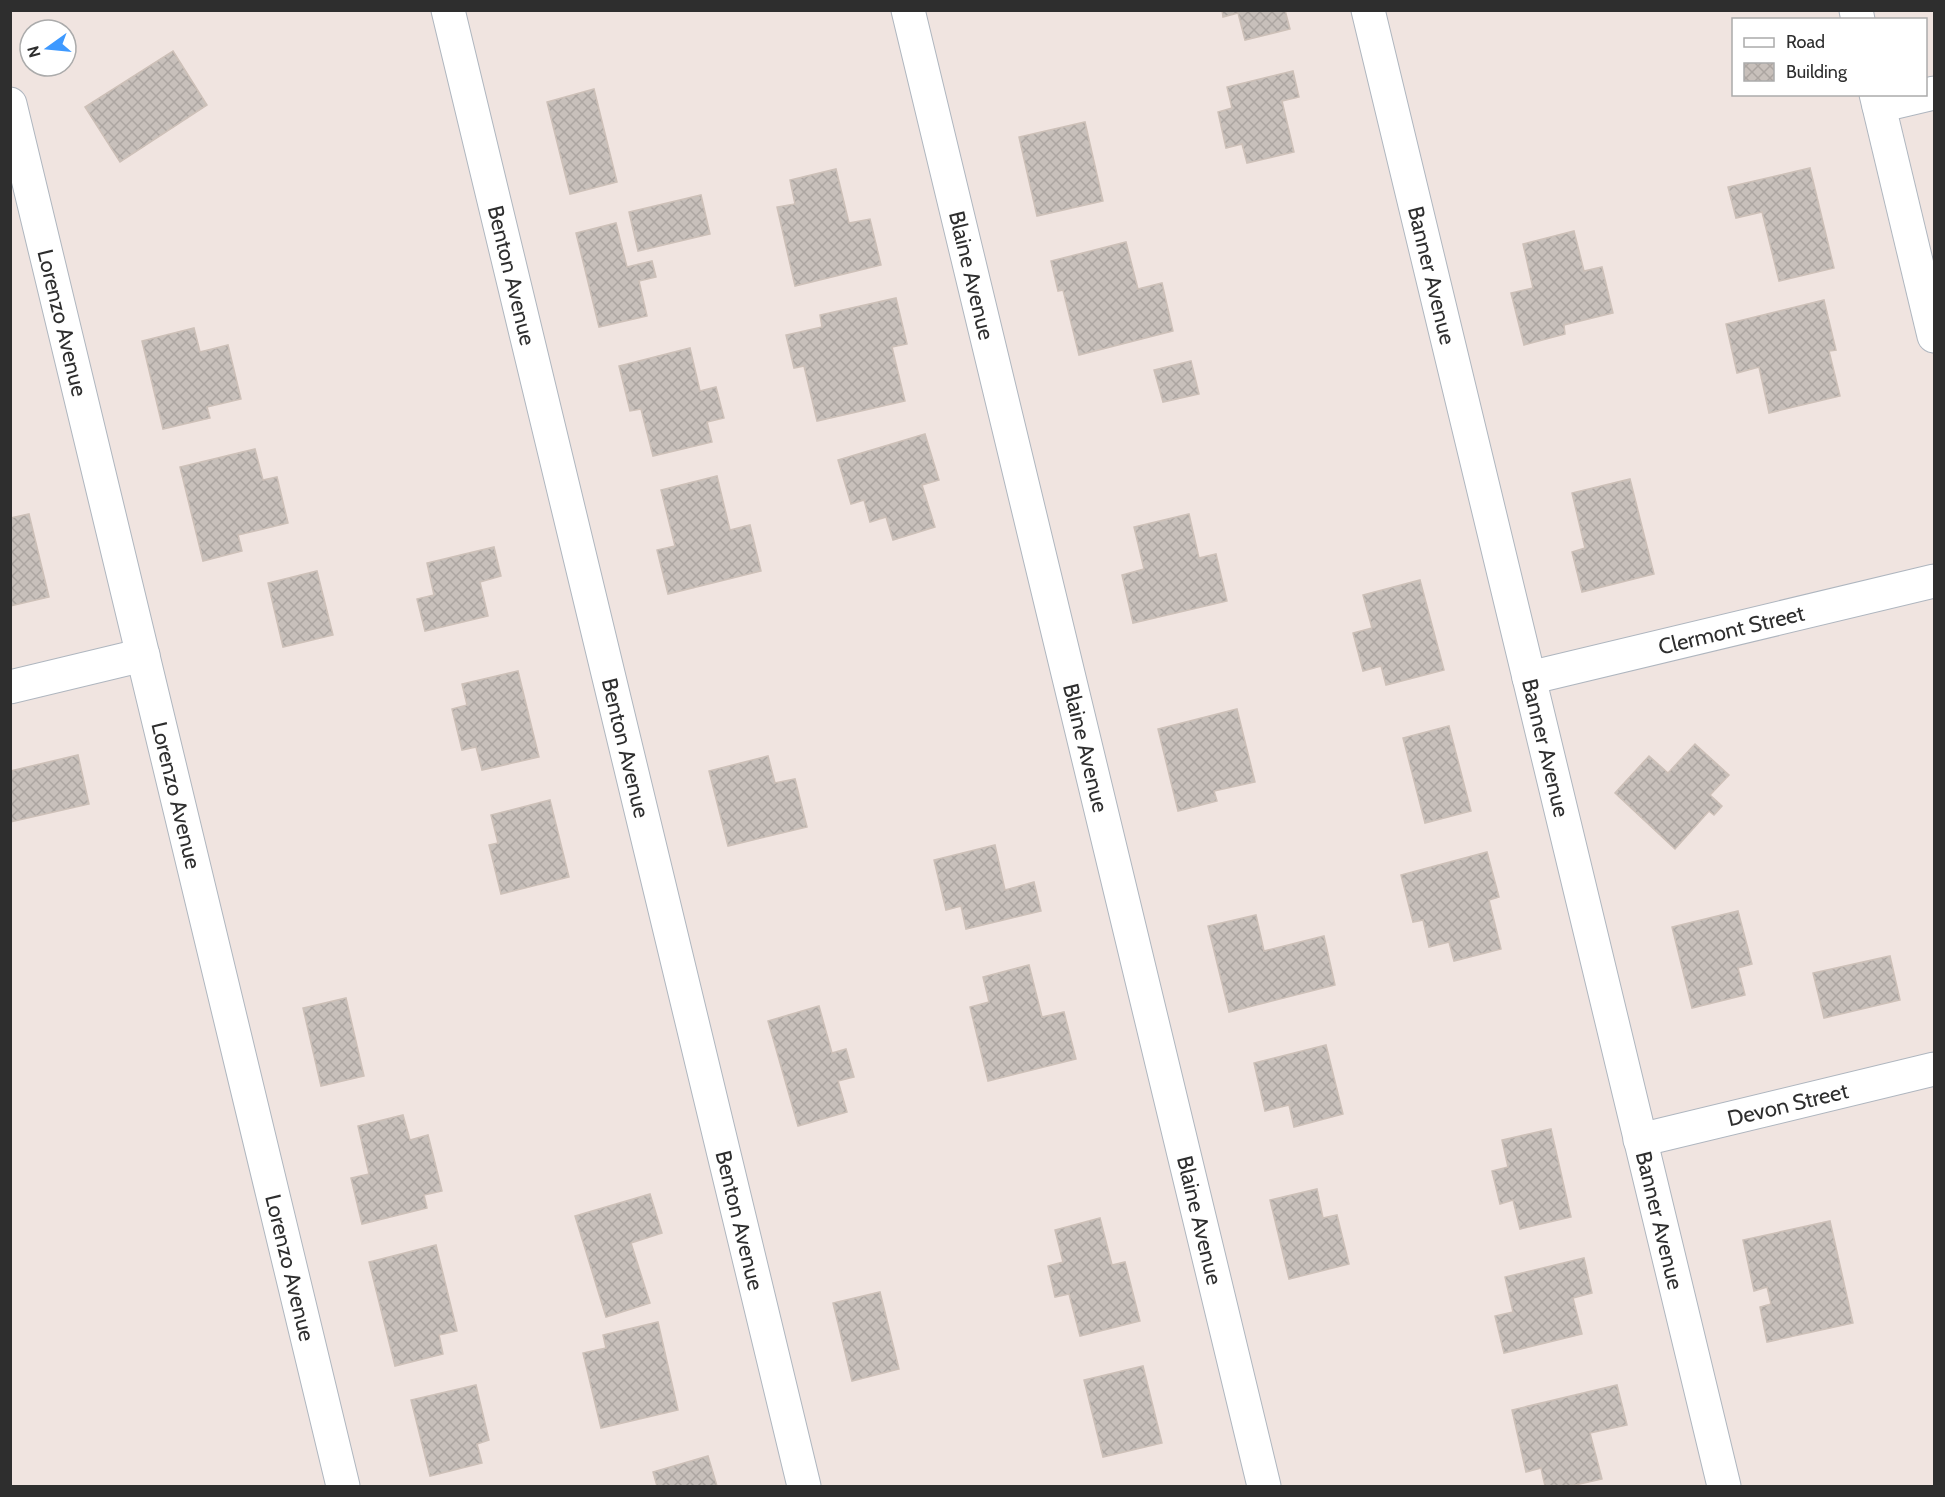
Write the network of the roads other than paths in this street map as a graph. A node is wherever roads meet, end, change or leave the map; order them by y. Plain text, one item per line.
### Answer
1 (448, 10) edge
2 (908, 10) edge
3 (1368, 10) edge
4 (1911, 96) edge
5 (1878, 100) edge
6 (10, 104) edge
7 (1935, 336) edge
8 (1935, 581) edge
9 (143, 655) junction
10 (1529, 678) junction
11 (10, 687) edge
12 (1935, 1069) edge
13 (1640, 1140) junction
14 (343, 1486) edge
15 (804, 1486) edge
16 (1264, 1486) edge
17 (1724, 1486) edge

1 - 15 street, Benton Avenue
2 - 16 street, Blaine Avenue
3 - 10 street, Banner Avenue
4 - 5 street
5 - 7 street
6 - 9 street, Lorenzo Avenue
8 - 10 street, Clermont Street
9 - 11 street
9 - 14 street, Lorenzo Avenue
10 - 13 street, Banner Avenue
12 - 13 street, Devon Street
13 - 17 street, Banner Avenue

